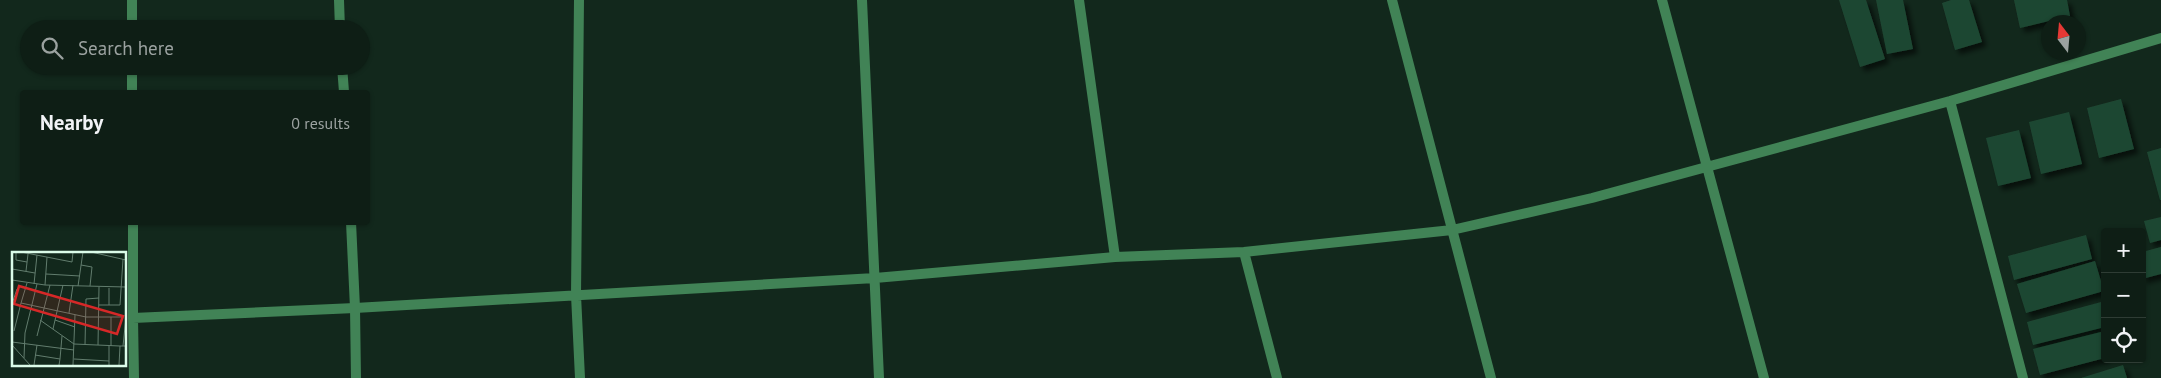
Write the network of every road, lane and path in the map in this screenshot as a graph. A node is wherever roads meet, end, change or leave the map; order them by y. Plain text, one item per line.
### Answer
1 (132, 0) edge
2 (339, 0) edge
3 (579, 0) edge
4 (862, 0) edge
5 (1078, 0) edge
6 (1392, 0) edge
7 (1662, 0) edge
8 (132, 20) edge
9 (340, 20) edge
10 (2161, 38) edge
11 (132, 75) edge
12 (343, 75) edge
13 (132, 90) edge
14 (344, 90) edge
15 (1950, 101) junction
16 (1707, 167) junction
17 (133, 225) edge
18 (351, 225) edge
19 (1452, 230) junction
20 (1244, 252) junction
21 (1115, 257) junction
22 (875, 278) junction
23 (576, 294) junction
24 (355, 308) junction
25 (133, 318) junction
26 (134, 378) edge
27 (356, 378) edge
28 (580, 378) edge
29 (879, 378) edge
30 (1277, 378) edge
31 (1491, 378) edge
32 (1764, 378) edge
33 (2023, 378) edge

1 - 8 street
2 - 9 street
3 - 23 street
4 - 22 street
5 - 21 street
6 - 19 street
7 - 16 street
10 - 15 street
11 - 13 street
12 - 14 street
15 - 16 street
15 - 33 street
16 - 19 street
16 - 32 street
17 - 25 street
18 - 24 street
19 - 20 street
19 - 31 street
20 - 21 street
20 - 30 street
21 - 22 street
22 - 23 street
22 - 29 street
23 - 24 street
23 - 28 street
24 - 25 street
24 - 27 street
25 - 26 street

